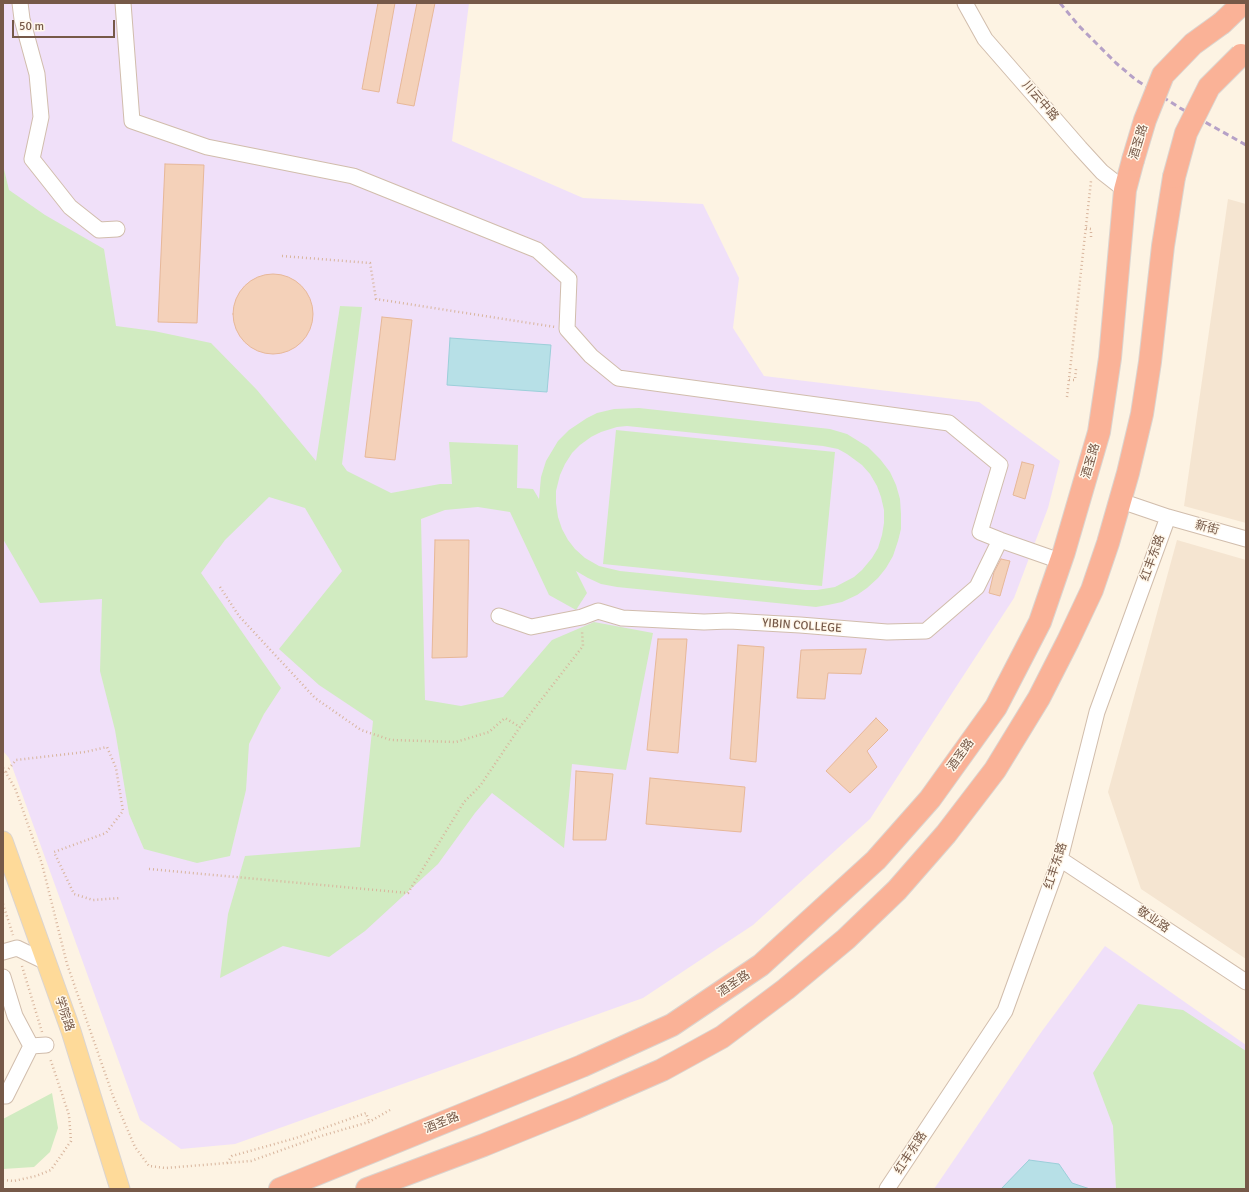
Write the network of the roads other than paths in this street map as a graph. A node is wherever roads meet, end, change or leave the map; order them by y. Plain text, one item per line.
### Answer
1 (20, 3) edge
2 (123, 3) edge
3 (965, 3) edge
4 (1243, 3) edge
5 (1246, 14) edge
6 (1222, 23) junction
7 (1244, 53) edge
8 (1125, 190) junction
9 (117, 229) dead end
10 (1120, 501) junction
11 (1168, 517) junction
12 (1246, 539) edge
13 (1000, 540) junction
14 (1060, 561) junction
15 (499, 616) dead end
16 (3, 841) edge
17 (1060, 859) junction
18 (10, 950) edge
19 (46, 962) junction
20 (3, 978) edge
21 (1246, 982) edge
22 (3, 1096) edge
23 (120, 1189) edge
24 (280, 1189) edge
25 (367, 1189) edge
26 (887, 1189) edge

1 - 9 street
2 - 13 street
3 - 8 street, 川云中路
4 - 6 highway
5 - 6 highway, 酒圣路
6 - 8 highway, 酒圣路, bridge
7 - 10 highway, bridge
8 - 14 highway, 酒圣路
10 - 11 street, 新街
10 - 25 highway
11 - 12 street, 新街
11 - 17 street, 红丰东路
13 - 14 street
13 - 15 street, YIBIN COLLEGE
14 - 24 highway, 酒圣路
16 - 19 main road, 学院路
17 - 21 street, 敬业路
17 - 26 street, 红丰东路
18 - 19 street
19 - 23 main road, 学院路
20 - 22 street

